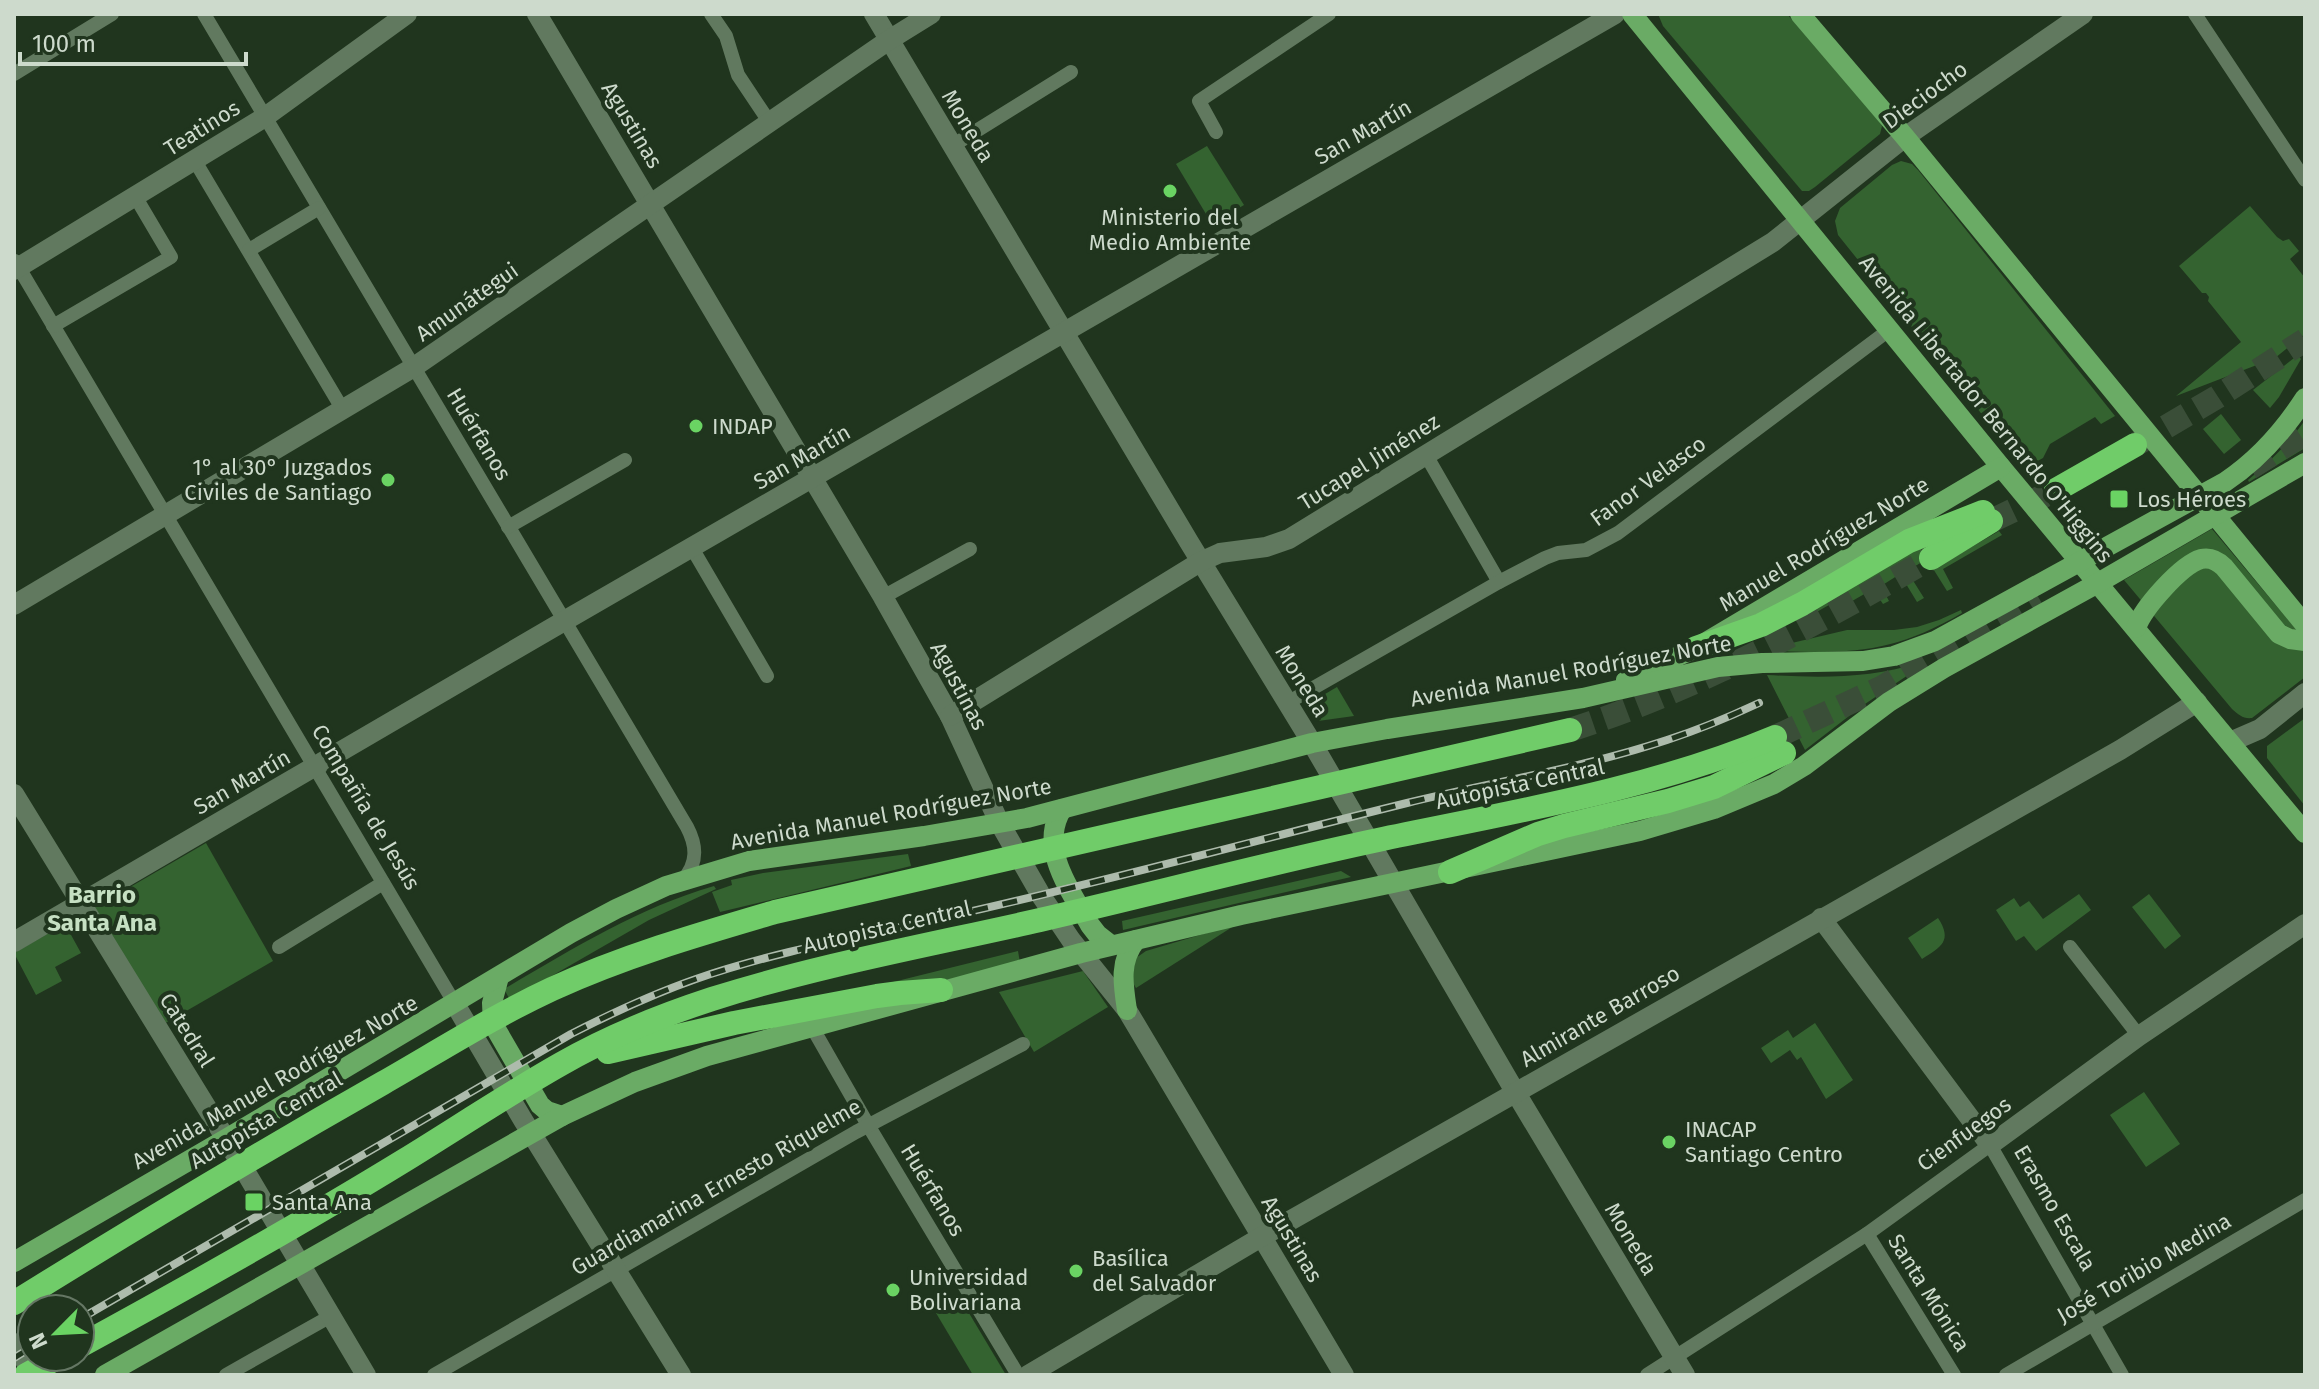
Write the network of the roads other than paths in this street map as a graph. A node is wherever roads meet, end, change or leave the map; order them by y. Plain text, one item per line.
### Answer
1 (112, 14) edge
2 (204, 14) edge
3 (407, 14) edge
4 (537, 14) edge
5 (711, 14) edge
6 (874, 14) edge
7 (931, 14) edge
8 (1329, 14) edge
9 (1615, 14) edge
10 (1632, 14) edge
11 (1800, 14) edge
12 (2083, 14) edge
13 (2195, 14) edge
14 (889, 40) junction
15 (1071, 72) dead end
16 (14, 74) edge
17 (265, 117) junction
18 (770, 123) junction
19 (1216, 132) dead end
20 (1905, 137) junction
21 (952, 146) junction
22 (195, 161) junction
23 (2305, 180) edge
24 (135, 196) junction
25 (651, 204) junction
26 (319, 208) junction
27 (1801, 221) junction
28 (249, 250) junction
29 (15, 266) edge
30 (53, 326) junction
31 (1889, 330) junction
32 (1063, 332) junction
33 (414, 367) junction
34 (2305, 398) edge
35 (343, 410) junction
36 (2135, 445) tunnel mouth
37 (1426, 455) junction
38 (625, 460) dead end
39 (2305, 463) edge
40 (2001, 467) junction
41 (811, 479) junction
42 (2056, 490) tunnel mouth
43 (2201, 497) junction
44 (2217, 515) junction
45 (166, 516) junction
46 (508, 527) junction
47 (692, 548) junction
48 (970, 549) dead end
49 (1931, 558) tunnel mouth
50 (1200, 562) junction
51 (2081, 562) junction
52 (1499, 582) junction
53 (2098, 583) junction
54 (883, 597) junction
55 (14, 605) edge
56 (564, 621) junction
57 (2305, 625) edge
58 (2136, 628) junction
59 (2305, 641) edge
60 (1696, 648) junction
61 (767, 676) dead end
62 (2305, 693) edge
63 (1583, 698) junction
64 (2197, 702) junction
65 (1287, 703) junction
66 (950, 716) junction
67 (1570, 730) tunnel mouth
68 (2230, 742) junction
69 (1312, 743) junction
70 (314, 767) junction
71 (14, 794) edge
72 (1062, 809) junction
73 (999, 822) junction
74 (2305, 833) edge
75 (1450, 872) junction
76 (1389, 878) junction
77 (683, 880) junction
78 (383, 883) junction
79 (82, 904) junction
80 (1821, 918) junction
81 (2305, 924) edge
82 (1136, 940) junction
83 (14, 942) edge
84 (1111, 945) junction
85 (1076, 946) junction
86 (279, 947) dead end
87 (2070, 947) dead end
88 (496, 985) junction
89 (941, 990) junction
90 (457, 1008) junction
91 (1127, 1010) junction
92 (812, 1027) junction
93 (2139, 1036) junction
94 (1023, 1044) dead end
95 (563, 1062) junction
96 (1515, 1092) junction
97 (562, 1116) junction
98 (868, 1125) junction
99 (527, 1126) junction
100 (230, 1145) junction
101 (1990, 1145) junction
102 (2305, 1200) edge
103 (1867, 1234) junction
104 (1263, 1236) junction
105 (296, 1258) junction
106 (14, 1262) edge
107 (616, 1270) junction
108 (14, 1303) edge
109 (331, 1316) junction
110 (2093, 1324) junction
111 (96, 1337) edge
112 (14, 1343) edge
113 (1680, 1366) edge
114 (34, 1375) edge
115 (105, 1375) edge
116 (226, 1375) edge
117 (366, 1375) edge
118 (434, 1375) edge
119 (681, 1375) edge
120 (1018, 1375) edge
121 (1028, 1375) edge
122 (1344, 1375) edge
123 (1647, 1375) edge
124 (1954, 1375) edge
125 (2006, 1375) edge
126 (2122, 1375) edge

1 - 16 street
2 - 17 street, Huérfanos
3 - 17 street, Teatinos
4 - 25 street, Agustinas
5 - 18 street
6 - 14 street, Moneda
7 - 14 street, Amunátegui
8 - 19 street
9 - 32 street, San Martín
10 - 27 main road, Avenida Libertador Bernardo O'Higgins
11 - 20 main road
12 - 20 street, Dieciocho
13 - 23 street
14 - 18 street, Amunátegui
14 - 21 street, Moneda
15 - 21 street
17 - 22 street, Teatinos
17 - 26 street, Huérfanos
18 - 25 street, Amunátegui
20 - 27 street, Dieciocho
20 - 43 main road
21 - 32 street, Moneda
22 - 24 street, Teatinos
22 - 28 street
24 - 29 street, Teatinos
24 - 30 street
25 - 33 street, Amunátegui
25 - 41 street, Agustinas
26 - 28 street
26 - 33 street, Huérfanos
27 - 31 main road, Avenida Libertador Bernardo O'Higgins
27 - 37 street, Tucapel Jiménez
28 - 35 street
29 - 30 street, Compañía de Jesús
30 - 45 street, Compañía de Jesús
31 - 40 main road, Avenida Libertador Bernardo O'Higgins
31 - 52 street, Fanor Velasco
32 - 41 street, San Martín
32 - 50 street, Moneda
33 - 35 street, Amunátegui
33 - 46 street, Huérfanos
34 - 43 main road, Avenida Manuel Rodríguez Norte
35 - 45 street, Amunátegui
36 - 42 highway
37 - 50 street, Tucapel Jiménez
37 - 52 street
38 - 46 street
39 - 44 main road
40 - 51 main road, Avenida Libertador Bernardo O'Higgins
40 - 60 main road, Manuel Rodríguez Norte
41 - 47 street, San Martín
41 - 54 street, Agustinas
43 - 44 main road
43 - 51 main road, Avenida Manuel Rodríguez Norte
44 - 53 main road
44 - 57 main road
45 - 55 street, Amunátegui
45 - 70 street, Compañía de Jesús
46 - 56 street, Huérfanos
47 - 56 street, San Martín
47 - 61 street
48 - 54 street
49 - 60 highway
50 - 65 street, Moneda
50 - 66 street, Tucapel Jiménez
51 - 53 main road, Avenida Libertador Bernardo O'Higgins
51 - 63 main road, Avenida Manuel Rodríguez Norte
52 - 65 street, Fanor Velasco
53 - 58 main road, Avenida Libertador Bernardo O'Higgins
53 - 75 main road
54 - 66 street, Agustinas
56 - 70 street, San Martín
56 - 77 street, Huérfanos
58 - 59 main road
58 - 64 main road, Avenida Libertador Bernardo O'Higgins
60 - 63 main road, Manuel Rodríguez Norte
62 - 68 street
63 - 69 main road, Avenida Manuel Rodríguez Norte
64 - 68 main road, Avenida Libertador Bernardo O'Higgins
64 - 80 street, Almirante Barroso
65 - 69 street, Moneda
66 - 73 street, Agustinas
67 - 108 highway, Autopista Central
68 - 74 main road, Avenida Libertador Bernardo O'Higgins
69 - 72 main road, Avenida Manuel Rodríguez Norte
69 - 76 street, Moneda
70 - 78 street, Compañía de Jesús
70 - 79 street, San Martín
71 - 79 street, Catedral
72 - 73 main road, Avenida Manuel Rodríguez Norte
72 - 84 main road
73 - 77 main road, Avenida Manuel Rodríguez Norte
73 - 85 street, Agustinas
75 - 76 main road
75 - 95 highway, Autopista Central
76 - 82 main road
76 - 96 street, Moneda
77 - 88 main road, Avenida Manuel Rodríguez Norte
78 - 86 street
78 - 90 street, Compañía de Jesús
79 - 83 street, San Martín
79 - 100 street, Catedral
80 - 96 street, Almirante Barroso
80 - 101 street, Erasmo Escala
81 - 93 street, Cienfuegos
82 - 84 main road
82 - 91 main road
84 - 85 main road
85 - 89 main road
85 - 91 street, Agustinas
87 - 93 street
88 - 90 main road, Avenida Manuel Rodríguez Norte
88 - 97 main road
89 - 92 main road
89 - 95 highway
90 - 99 street, Compañía de Jesús
90 - 100 main road, Avenida Manuel Rodríguez Norte
91 - 104 street, Agustinas
92 - 97 main road
92 - 98 street, Huérfanos
93 - 101 street, Cienfuegos
94 - 98 street, Guardiamarina Ernesto Riquelme
95 - 111 highway, Autopista Central
96 - 104 street, Almirante Barroso
96 - 113 street, Moneda
97 - 99 main road
98 - 107 street, Guardiamarina Ernesto Riquelme
98 - 120 street, Huérfanos
99 - 105 main road
99 - 107 street, Compañía de Jesús
100 - 105 street, Catedral
100 - 106 main road, Avenida Manuel Rodríguez Norte
101 - 103 street, Cienfuegos
101 - 110 street, Erasmo Escala
102 - 110 street, José Toribio Medina
103 - 113 street, Cienfuegos
103 - 124 street, Santa Mónica
104 - 121 street, Almirante Barroso
104 - 122 street, Agustinas
105 - 109 street, Catedral
105 - 115 main road
107 - 118 street, Guardiamarina Ernesto Riquelme
107 - 119 street, Compañía de Jesús
109 - 116 street
109 - 117 street, Catedral
110 - 125 street, José Toribio Medina
110 - 126 street, Erasmo Escala
112 - 114 street
113 - 123 street, Cienfuegos

